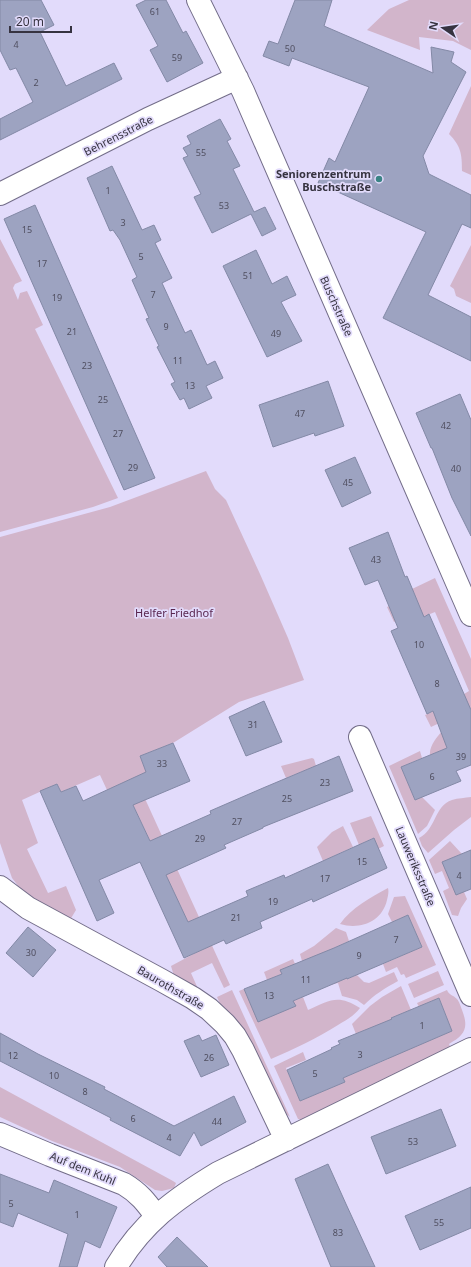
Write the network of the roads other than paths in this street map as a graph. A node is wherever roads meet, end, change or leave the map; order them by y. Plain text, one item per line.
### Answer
1 (198, 0) edge
2 (237, 78) junction
3 (0, 194) edge
4 (471, 615) edge
5 (360, 737) dead end
6 (0, 887) edge
7 (471, 995) edge
8 (471, 1049) edge
9 (0, 1134) edge
10 (286, 1140) junction
11 (156, 1216) junction
12 (116, 1267) edge

1 - 2 street, Buschstraße
2 - 3 street, Behrensstraße
2 - 4 street, Buschstraße
5 - 7 street, Lauweriksstraße
6 - 10 street, Baurothstraße
8 - 10 street
9 - 11 street, Auf dem Kuhl
10 - 11 street
11 - 12 street

